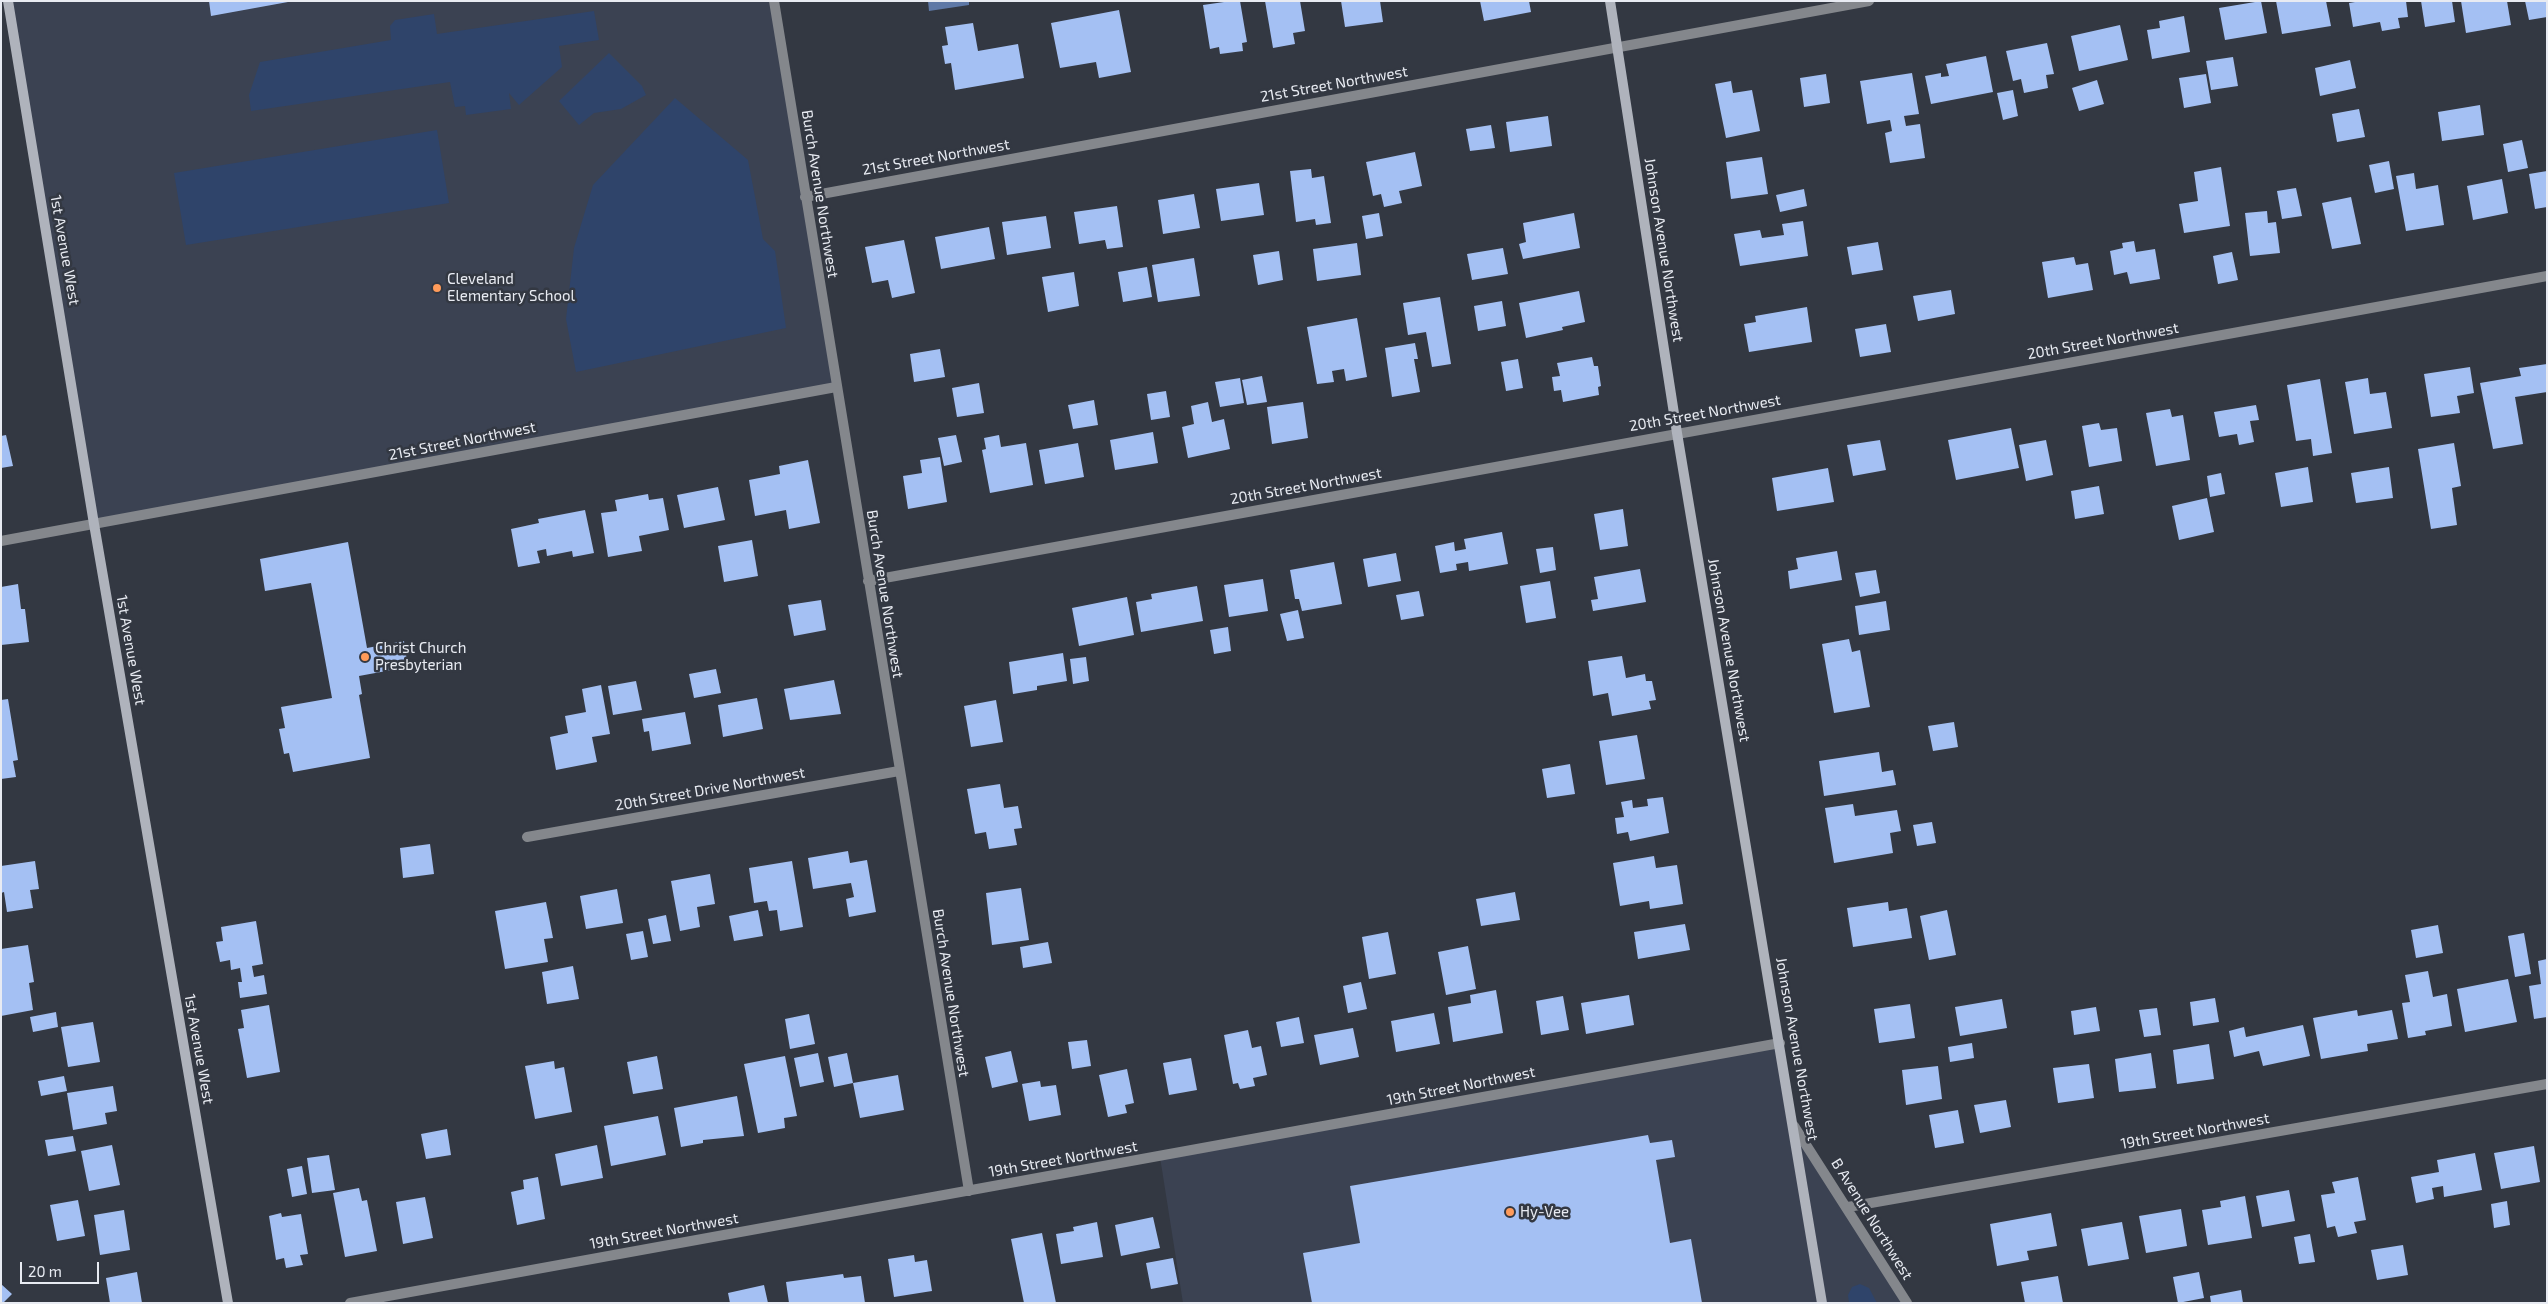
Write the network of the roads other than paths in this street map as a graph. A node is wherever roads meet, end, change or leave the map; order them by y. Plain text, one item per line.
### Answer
1 (8, 1) edge
2 (774, 1) edge
3 (1610, 1) edge
4 (1869, 1) edge
5 (1618, 48) junction
6 (805, 197) junction
7 (2547, 276) edge
8 (836, 387) junction
9 (1677, 433) junction
10 (94, 524) junction
11 (1, 541) edge
12 (868, 581) junction
13 (899, 771) junction
14 (527, 837) dead end
15 (1780, 1043) junction
16 (2547, 1084) edge
17 (1794, 1126) junction
18 (969, 1190) junction
19 (1848, 1207) junction
20 (228, 1303) edge
21 (350, 1303) edge
22 (1822, 1303) edge
23 (1907, 1303) edge

1 - 10 street, 1st Avenue West
2 - 6 street, Burch Avenue Northwest
3 - 5 street, Johnson Avenue Northwest
4 - 5 street, 21st Street Northwest
5 - 6 street, 21st Street Northwest
5 - 9 street, Johnson Avenue Northwest
6 - 8 street, Burch Avenue Northwest
7 - 9 street, 20th Street Northwest
8 - 10 street, 21st Street Northwest
8 - 12 street, Burch Avenue Northwest
9 - 12 street, 20th Street Northwest
9 - 15 street, Johnson Avenue Northwest
10 - 11 street, 21st Street Northwest
10 - 20 street, 1st Avenue West
12 - 13 street, Burch Avenue Northwest
13 - 14 street, 20th Street Drive Northwest
13 - 18 street, Burch Avenue Northwest
15 - 17 street, Johnson Avenue Northwest
15 - 18 street, 19th Street Northwest
16 - 19 street, 19th Street Northwest
17 - 19 street, B Avenue Northwest
17 - 22 street, Johnson Avenue Northwest
18 - 21 street, 19th Street Northwest
19 - 23 street, B Avenue Northwest

